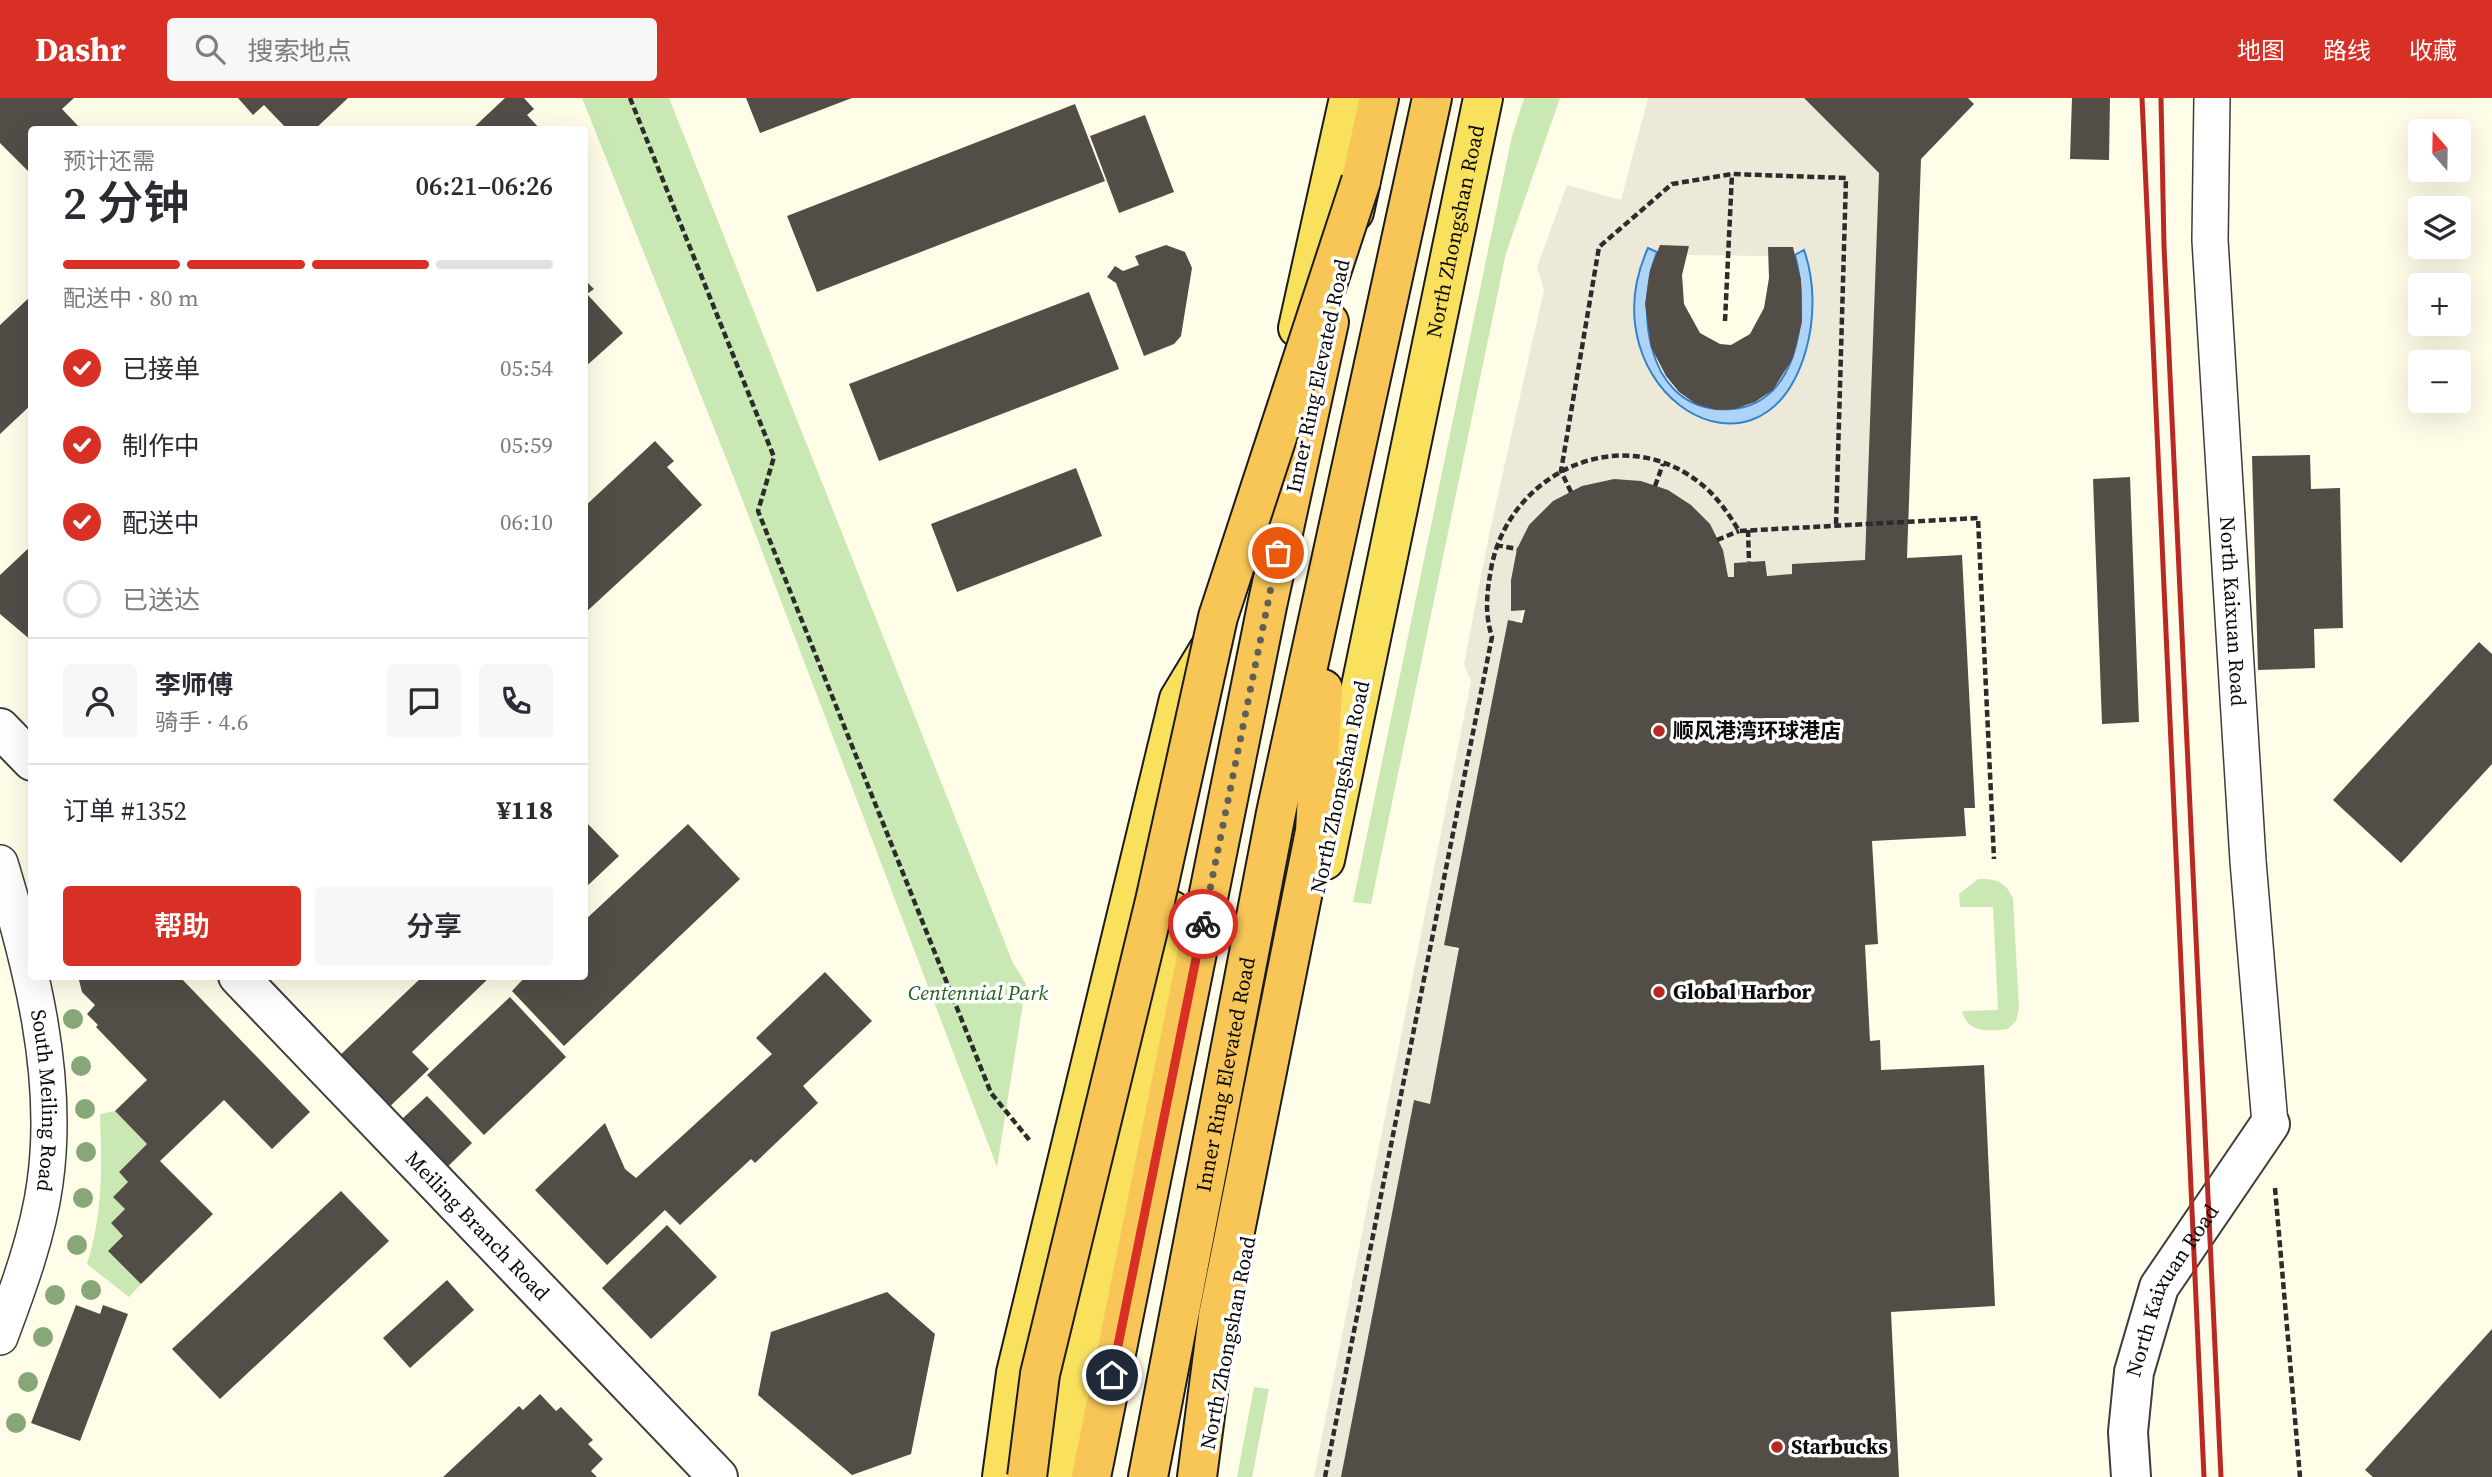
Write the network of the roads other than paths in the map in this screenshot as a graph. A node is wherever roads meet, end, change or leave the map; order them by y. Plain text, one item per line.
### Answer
1 (1349, 98) edge
2 (1379, 98) edge
3 (1432, 98) edge
4 (1483, 98) edge
5 (2212, 98) edge
6 (1361, 181) junction
7 (1331, 571) junction
8 (1236, 604) junction
9 (0, 729) edge
10 (28, 757) edge
11 (0, 863) edge
12 (28, 978) edge
13 (28, 980) edge
14 (242, 980) edge
15 (2270, 1124) joint
16 (0, 1337) edge
17 (718, 1477) edge
18 (1002, 1477) edge
19 (1027, 1477) edge
20 (1058, 1477) edge
21 (1091, 1477) edge
22 (1148, 1477) edge
23 (1200, 1477) edge
24 (2131, 1477) edge

1 - 8 main road
2 - 6 highway, Inner Ring Elevated Road
3 - 7 highway, Inner Ring Elevated Road
4 - 23 main road, North Zhongshan Road
5 - 15 street, North Kaixuan Road
6 - 19 highway, bridge
6 - 21 highway, Inner Ring Elevated Road, bridge
7 - 22 highway, Inner Ring Elevated Road
7 - 23 highway
8 - 18 main road
8 - 20 main road
9 - 10 street
11 - 12 street, South Meiling Road
13 - 16 street, South Meiling Road
14 - 17 street, Meiling Branch Road
15 - 24 street, North Kaixuan Road

